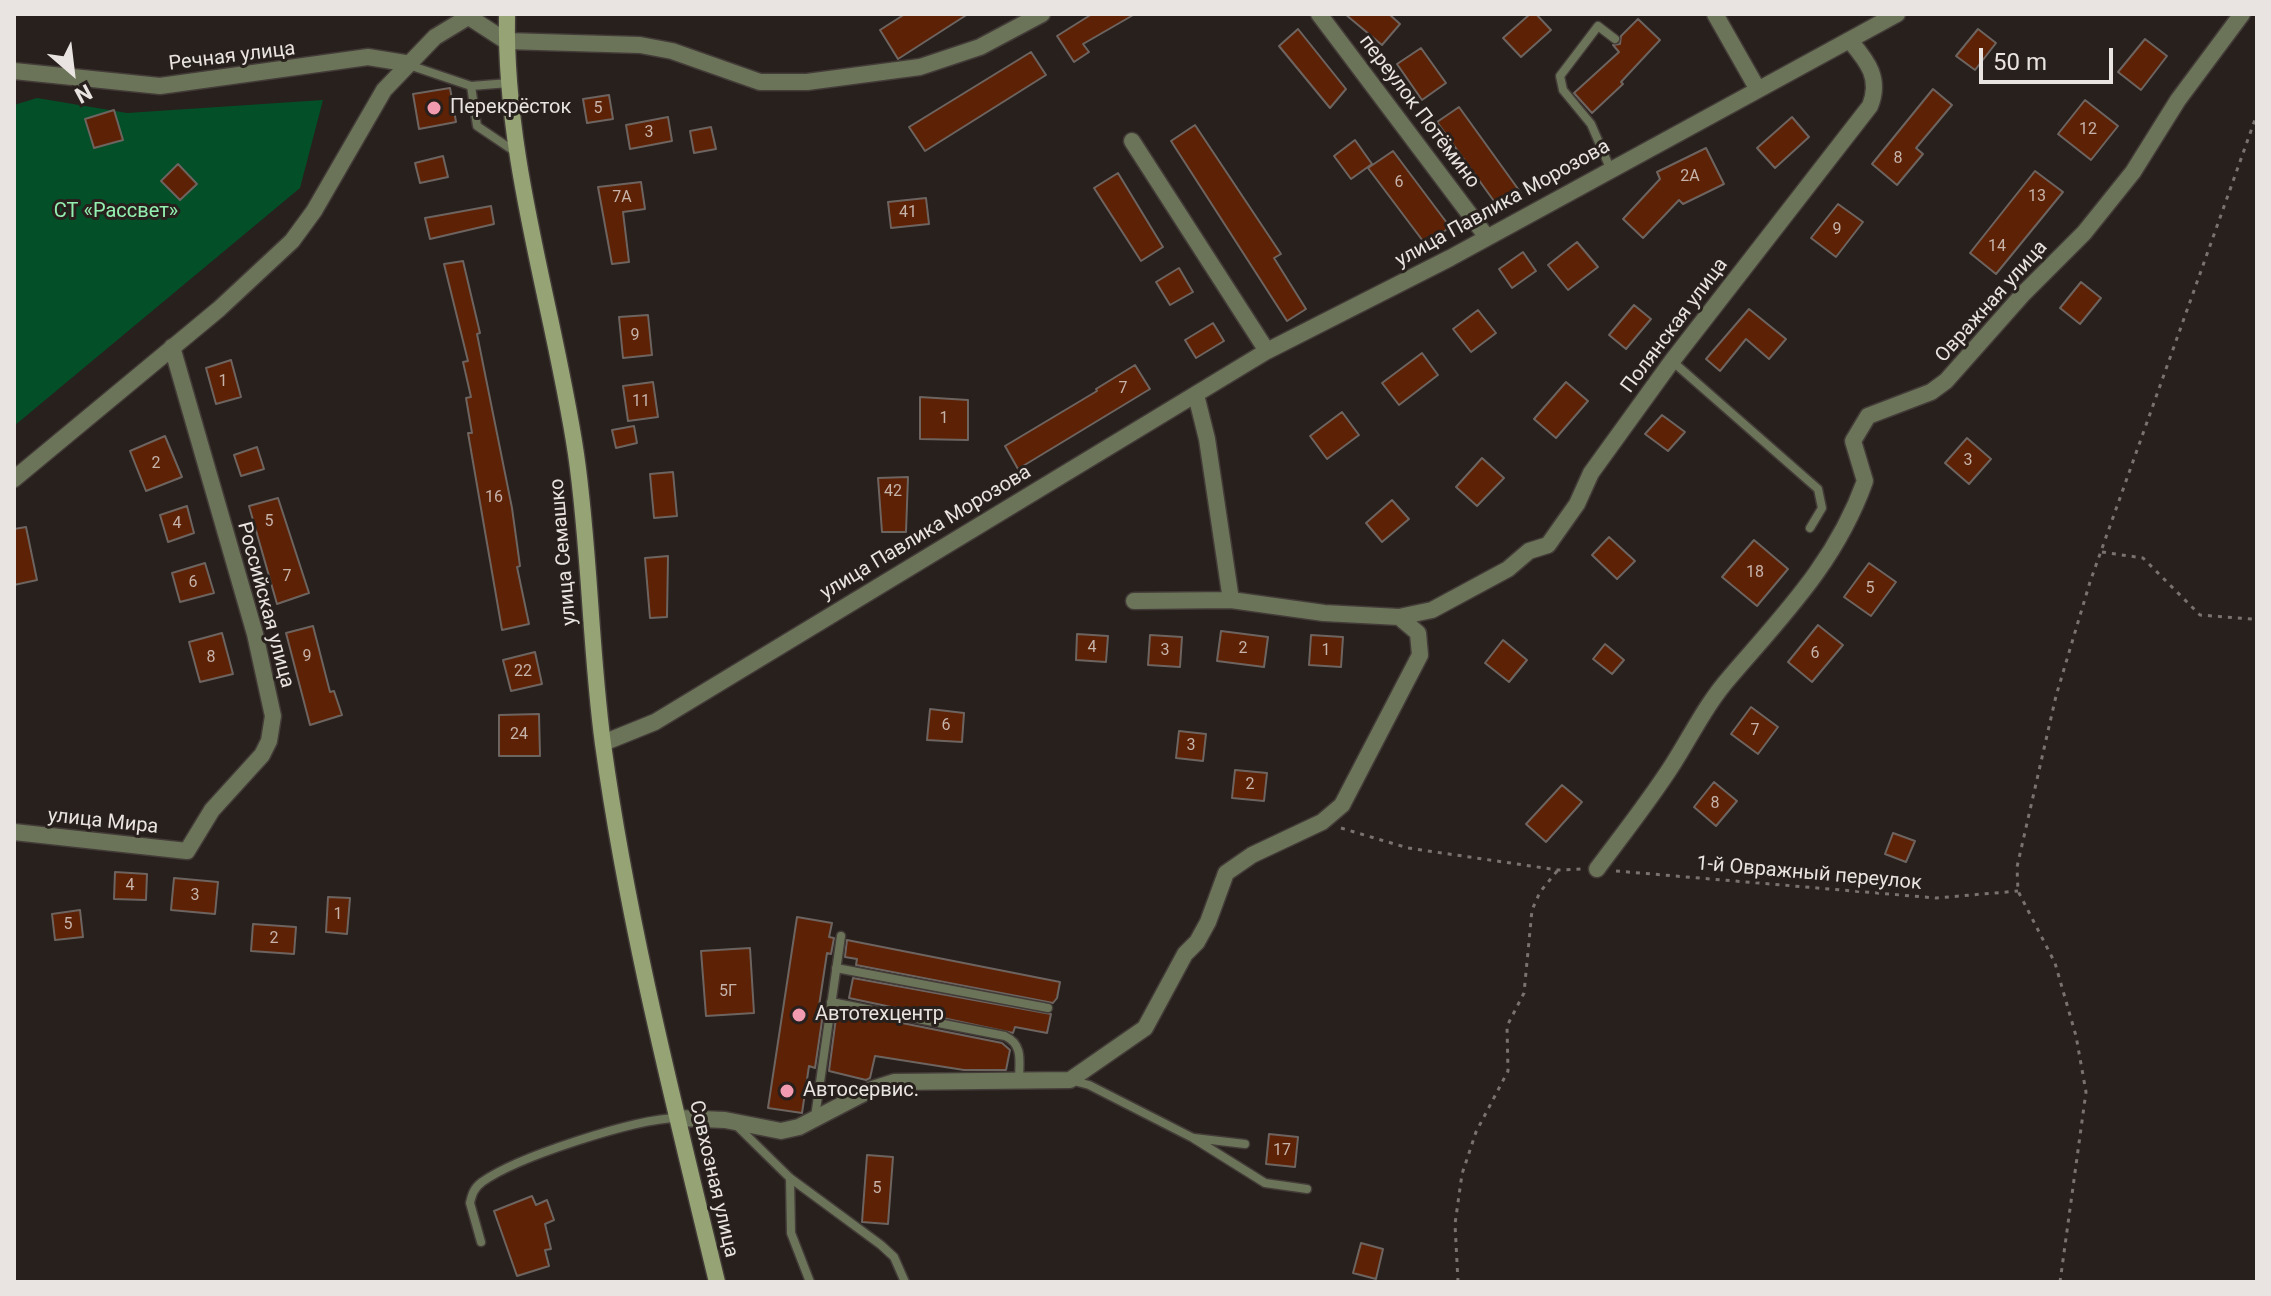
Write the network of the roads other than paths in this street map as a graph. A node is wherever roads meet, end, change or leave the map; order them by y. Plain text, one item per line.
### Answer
1 (507, 14) edge
2 (1042, 14) edge
3 (1319, 14) edge
4 (1715, 14) edge
5 (1897, 14) edge
6 (2242, 14) edge
7 (471, 15) edge
8 (1615, 39) dead end
9 (506, 41) junction
10 (1851, 42) junction
11 (405, 63) junction
12 (14, 71) edge
13 (509, 83) junction
14 (471, 86) junction
15 (1757, 88) junction
16 (1132, 141) dead end
17 (517, 153) junction
18 (1610, 168) junction
19 (1486, 236) junction
20 (172, 347) junction
21 (1267, 351) junction
22 (1672, 361) junction
23 (1196, 395) junction
24 (14, 479) edge
25 (1810, 528) dead end
26 (1231, 600) junction
27 (1134, 601) dead end
28 (1432, 610) junction
29 (1399, 617) junction
30 (1421, 641) junction
31 (603, 743) junction
32 (14, 832) edge
33 (187, 851) joint
34 (1597, 869) road end
35 (841, 936) dead end
36 (836, 968) junction
37 (831, 1002) junction
38 (1048, 1008) dead end
39 (1070, 1080) junction
40 (1019, 1081) junction
41 (671, 1085) joint
42 (678, 1118) junction
43 (815, 1118) junction
44 (732, 1121) junction
45 (1193, 1138) junction
46 (1245, 1144) dead end
47 (790, 1178) junction
48 (1307, 1189) dead end
49 (481, 1242) dead end
50 (717, 1282) edge
51 (810, 1282) edge
52 (905, 1282) edge

1 - 9 main road, улица Семашко
2 - 9 street
3 - 19 street, переулок Потёмино
4 - 15 street
5 - 10 street
6 - 34 street, Овражная улица
7 - 9 street
7 - 11 street
8 - 18 lane
9 - 13 main road, улица Семашко
10 - 15 street, улица Павлика Морозова
10 - 22 street, Полянская улица
11 - 12 street, Речная улица
11 - 14 lane
11 - 20 street
13 - 14 lane
13 - 17 main road, улица Семашко
14 - 17 lane
15 - 18 street, улица Павлика Морозова
16 - 21 street
17 - 31 main road, улица Семашко
18 - 19 street, улица Павлика Морозова
19 - 21 street, улица Павлика Морозова
20 - 24 street
20 - 33 street, Российская улица
21 - 23 street, улица Павлика Морозова
22 - 25 lane
22 - 28 street, Полянская улица
23 - 26 street
23 - 31 street, улица Павлика Морозова
26 - 27 street, Полянская улица
26 - 29 street, Полянская улица
28 - 29 street, Полянская улица
28 - 30 street
29 - 30 street
30 - 39 street
31 - 41 main road, улица Семашко
32 - 33 street, улица Мира
35 - 36 lane
36 - 37 lane
36 - 38 lane
37 - 40 lane
37 - 43 lane
39 - 40 street
39 - 45 lane
40 - 43 street
41 - 42 main road, Совхозная улица
42 - 44 street
42 - 49 lane
42 - 50 main road, Совхозная улица
43 - 44 street
44 - 47 lane
45 - 46 lane
45 - 48 lane
47 - 51 lane
47 - 52 lane

